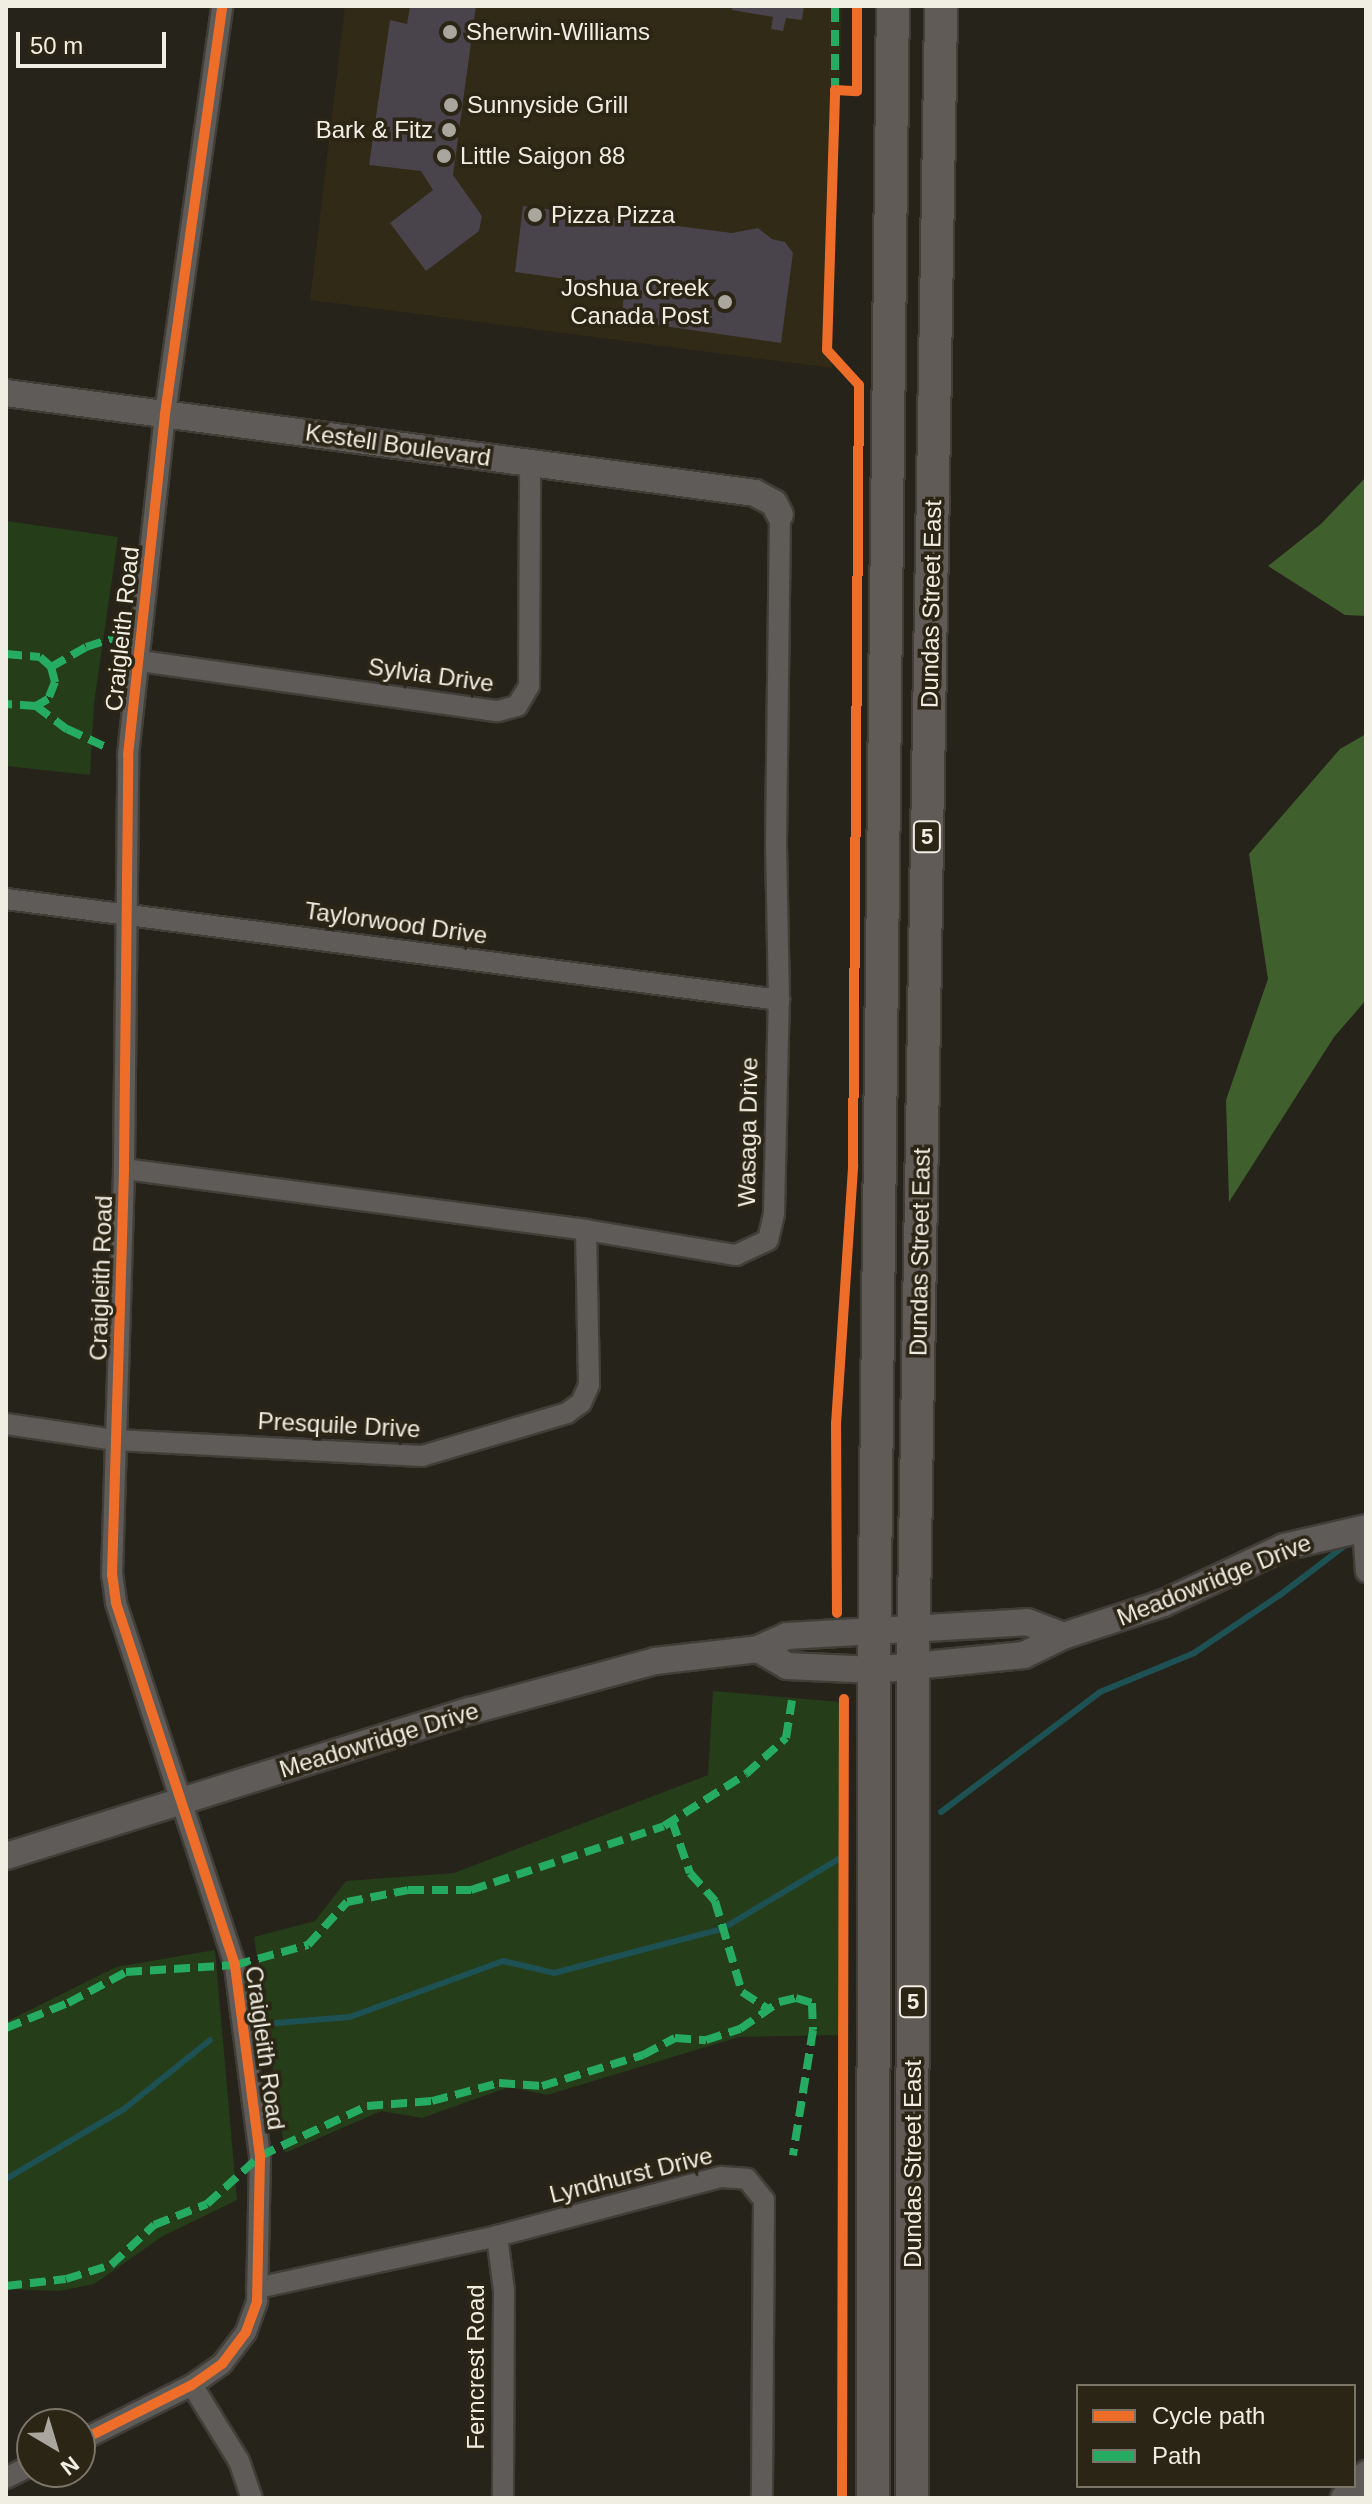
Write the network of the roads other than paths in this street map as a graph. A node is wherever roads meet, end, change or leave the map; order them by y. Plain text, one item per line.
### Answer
1 (222, 6) edge
2 (893, 6) edge
3 (941, 6) edge
4 (6, 393) edge
5 (165, 414) junction
6 (530, 463) junction
7 (780, 515) joint
8 (140, 661) junction
9 (6, 899) edge
10 (124, 914) junction
11 (779, 1000) junction
12 (124, 1169) junction
13 (586, 1230) junction
14 (6, 1424) edge
15 (116, 1440) junction
16 (1364, 1528) edge
17 (1366, 1572) edge
18 (913, 1630) junction
19 (875, 1632) junction
20 (1063, 1636) junction
21 (758, 1649) junction
22 (913, 1667) junction
23 (874, 1670) junction
24 (181, 1801) junction
25 (6, 1856) edge
26 (497, 2236) junction
27 (257, 2288) junction
28 (192, 2385) junction
29 (96, 2433) edge
30 (252, 2498) edge
31 (503, 2498) edge
32 (762, 2498) edge
33 (873, 2498) edge
34 (912, 2498) edge

1 - 5 street, Craigleith Road
2 - 19 main road, Dundas Street East / 5
3 - 18 main road, Dundas Street East / 5
4 - 5 street, Kestell Boulevard
5 - 6 street, Kestell Boulevard
5 - 8 street, Craigleith Road
6 - 7 street, Kestell Boulevard
6 - 8 street, Sylvia Drive
7 - 11 street, Wasaga Drive
8 - 10 street, Craigleith Road
9 - 10 street, Taylorwood Drive
10 - 11 street, Taylorwood Drive
10 - 12 street, Craigleith Road
11 - 13 street, Wasaga Drive
12 - 13 street, Wasaga Drive
12 - 15 street, Craigleith Road
13 - 15 street, Presquile Drive
14 - 15 street, Presquile Drive
15 - 24 street, Craigleith Road
16 - 17 street
16 - 20 street, Meadowridge Drive
18 - 19 street, Meadowridge Drive
18 - 20 street, Meadowridge Drive
18 - 22 main road, Dundas Street East / 5
19 - 21 street, Meadowridge Drive
19 - 23 main road, Dundas Street East / 5
20 - 22 street, Meadowridge Drive
21 - 23 street, Meadowridge Drive
21 - 24 street, Meadowridge Drive
22 - 23 street, Meadowridge Drive
22 - 34 main road, Dundas Street East / 5
23 - 33 main road, Dundas Street East / 5
24 - 25 street, Meadowridge Drive
24 - 27 street, Craigleith Road
26 - 27 street, Lyndhurst Drive
26 - 31 street, Ferncrest Road
26 - 32 street, Lyndhurst Drive
27 - 28 street, Craigleith Road
28 - 29 street, Craigleith Road
28 - 30 street

